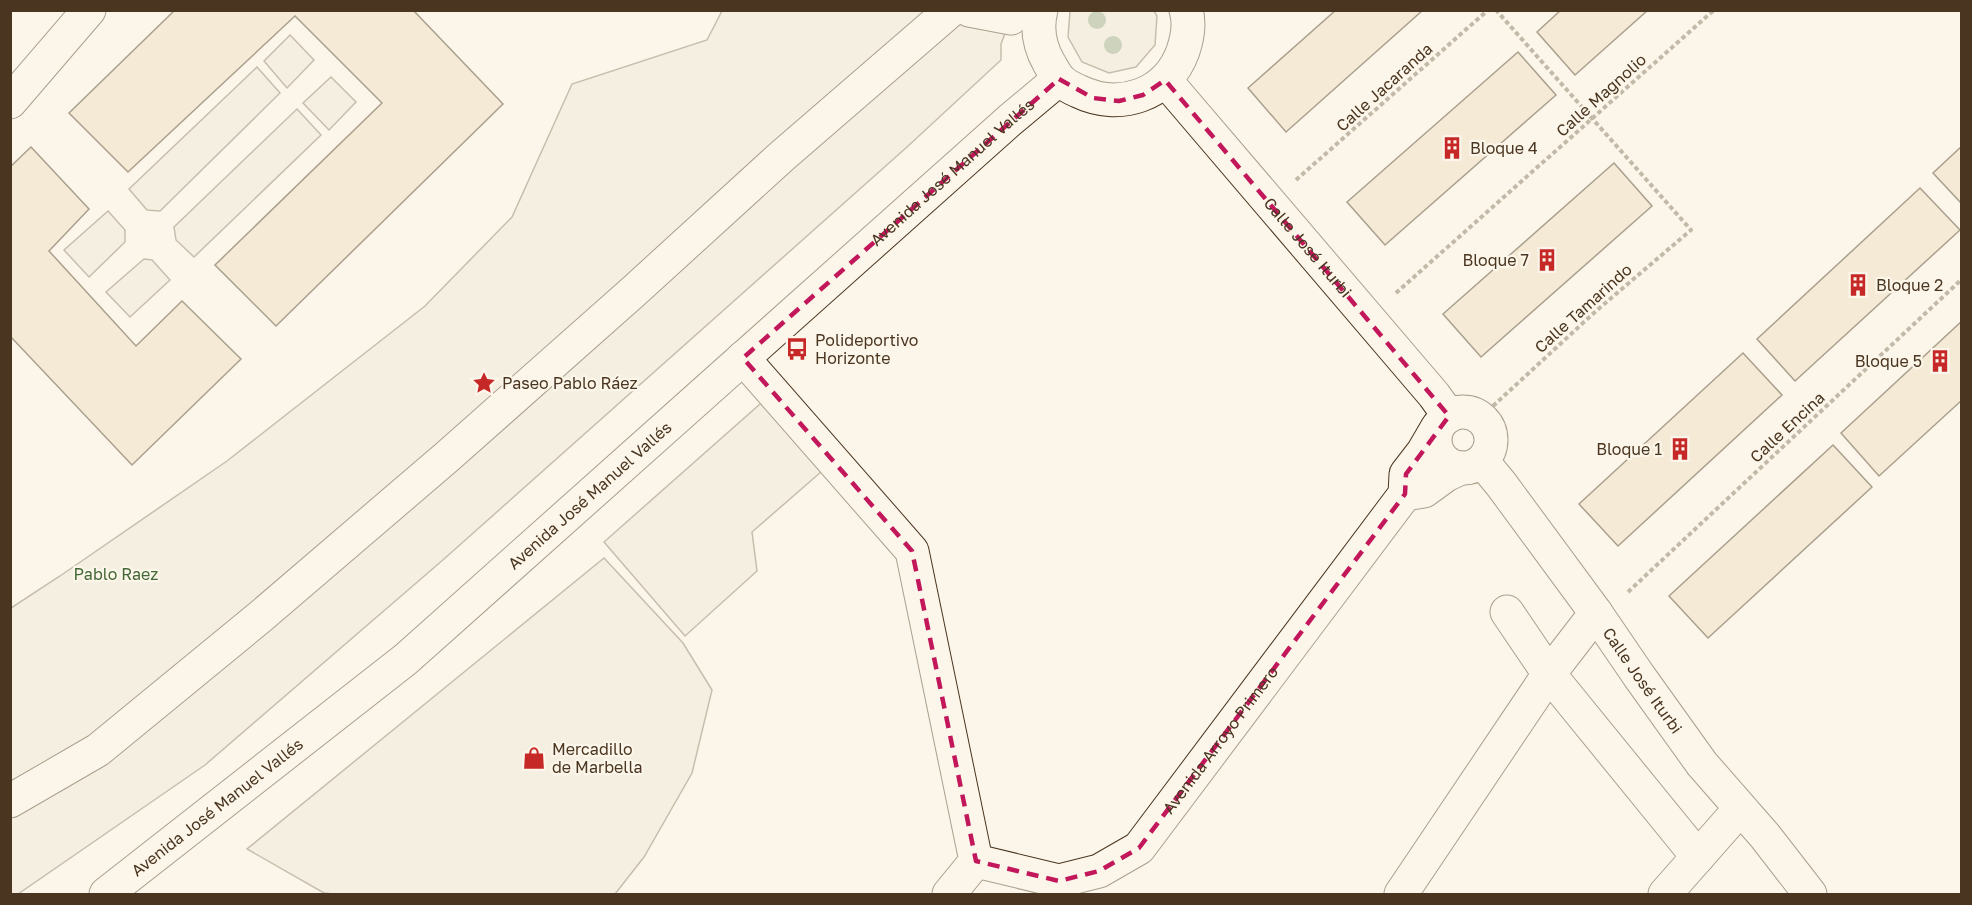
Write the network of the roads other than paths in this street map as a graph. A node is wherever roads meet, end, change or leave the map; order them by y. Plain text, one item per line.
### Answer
1 (89, 10) edge
2 (951, 10) edge
3 (969, 10) edge
4 (1186, 10) edge
5 (1026, 14) edge
6 (1059, 79) junction
7 (1165, 80) junction
8 (10, 102) edge
9 (743, 358) junction
10 (1443, 422) junction
11 (1471, 464) junction
12 (1405, 494) junction
13 (1507, 612) dead end
14 (1596, 613) junction
15 (1549, 674) junction
16 (10, 801) edge
17 (1740, 809) junction
18 (1698, 857) junction
19 (976, 861) junction
20 (106, 894) edge
21 (949, 894) edge
22 (1021, 894) edge
23 (1401, 894) edge
24 (1665, 894) edge
25 (1810, 894) edge

1 - 8 street
2 - 16 street
3 - 5 street
4 - 7 street
5 - 6 street
6 - 7 street
6 - 9 street, Avenida José Manuel Vallés
7 - 10 street, Calle José Iturbi
9 - 19 street
9 - 20 street, Avenida José Manuel Vallés
10 - 11 street
10 - 11 street
10 - 12 street, Avenida Arroyo Primero
11 - 12 street
11 - 14 street, Calle José Iturbi
12 - 19 street, Avenida Arroyo Primero
13 - 15 street
14 - 15 street
14 - 17 street, Calle José Iturbi
15 - 18 street
15 - 23 street
17 - 18 street
17 - 25 street, Calle José Iturbi
18 - 24 street
19 - 21 street
19 - 22 street

